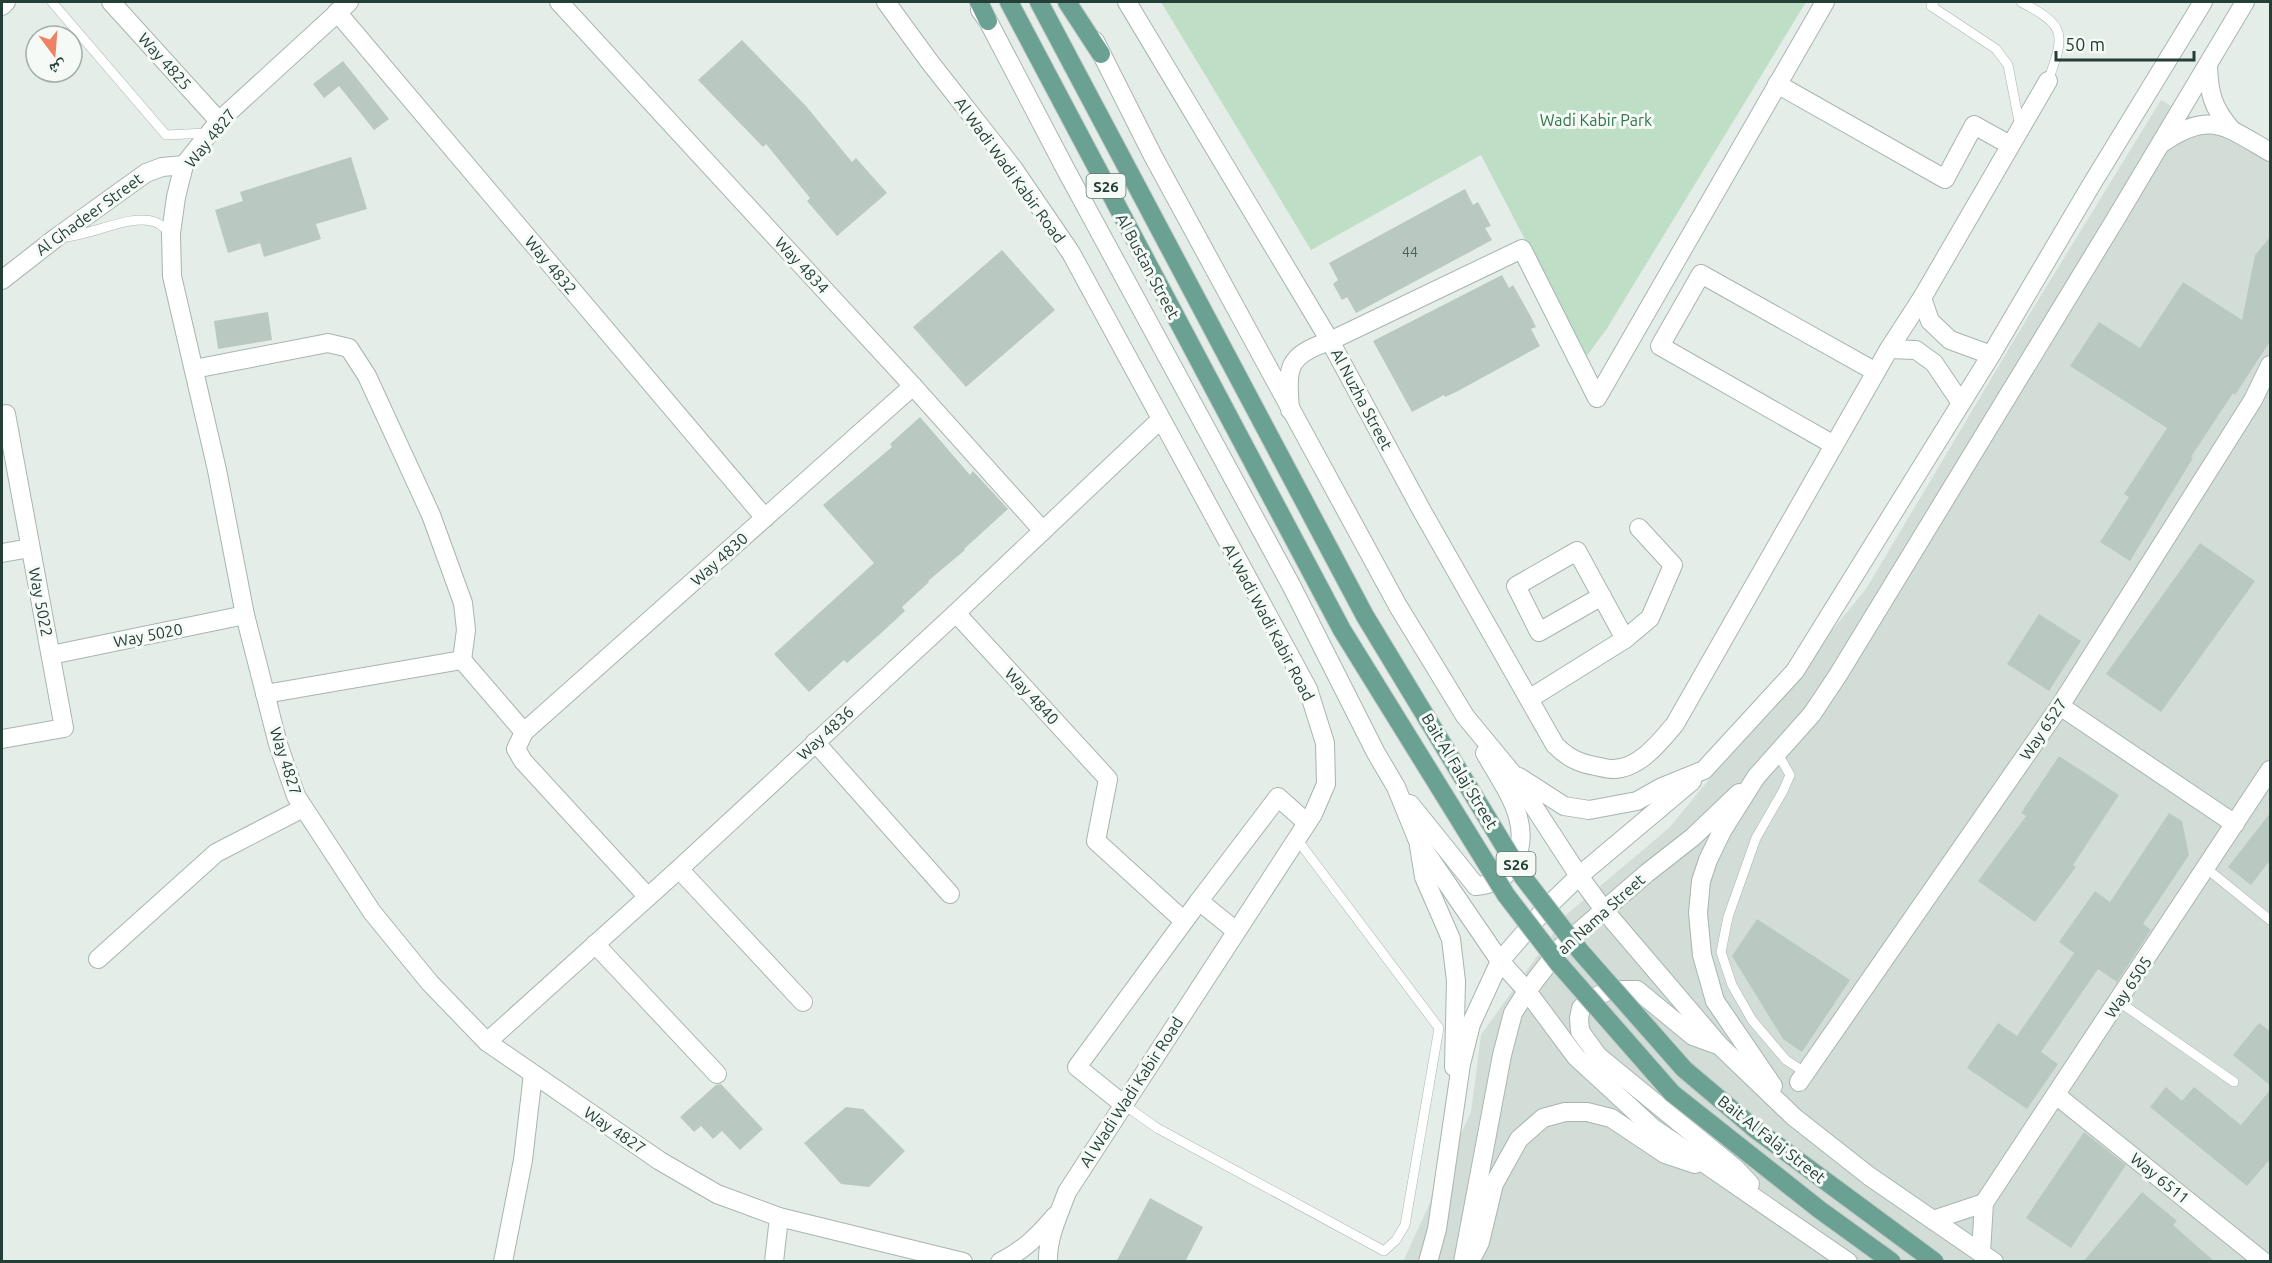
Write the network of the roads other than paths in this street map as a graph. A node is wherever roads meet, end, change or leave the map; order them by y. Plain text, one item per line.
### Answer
1 (6, 2) edge
2 (52, 2) edge
3 (111, 2) edge
4 (559, 2) edge
5 (886, 2) edge
6 (974, 2) edge
7 (979, 2) edge
8 (1009, 2) edge
9 (1039, 2) edge
10 (1066, 2) edge
11 (1077, 2) edge
12 (1126, 2) edge
13 (1825, 2) edge
14 (1934, 2) edge
15 (2021, 2) edge
16 (2203, 2) edge
17 (2245, 2) edge
18 (2, 6) edge
19 (343, 7) edge
20 (988, 21) junction
21 (1101, 54) junction
22 (2208, 66) junction
23 (2048, 81) joint
24 (1776, 84) junction
25 (215, 127) junction
26 (2020, 128) junction
27 (2231, 129) junction
28 (2162, 143) junction
29 (2010, 145) junction
30 (2271, 152) edge
31 (184, 165) junction
32 (171, 233) junction
33 (57, 237) junction
34 (2, 280) edge
35 (1922, 298) junction
36 (1330, 341) junction
37 (1889, 349) junction
38 (1991, 355) junction
39 (1228, 358) joint
40 (2271, 365) edge
41 (194, 369) junction
42 (1204, 370) joint
43 (1876, 372) junction
44 (913, 386) junction
45 (1961, 403) junction
46 (1290, 410) junction
47 (6, 414) dead end
48 (1160, 420) junction
49 (1834, 445) junction
50 (765, 518) junction
51 (1639, 528) dead end
52 (1043, 531) junction
53 (30, 548) junction
54 (2, 553) edge
55 (1602, 596) junction
56 (956, 614) junction
57 (245, 615) junction
58 (1625, 639) junction
59 (51, 655) junction
60 (462, 660) junction
61 (265, 694) junction
62 (1528, 699) junction
63 (2060, 706) junction
64 (1465, 716) junction
65 (524, 732) junction
66 (2, 739) edge
67 (815, 742) junction
68 (1778, 754) junction
69 (1704, 770) junction
70 (2271, 770) edge
71 (1512, 773) junction
72 (1756, 777) junction
73 (1396, 787) junction
74 (303, 808) junction
75 (2235, 824) junction
76 (1301, 831) junction
77 (1418, 841) junction
78 (2206, 868) junction
79 (679, 869) junction
80 (1579, 876) junction
81 (950, 894) dead end
82 (647, 896) junction
83 (1199, 901) junction
84 (1604, 910) junction
85 (2271, 920) edge
86 (1184, 921) junction
87 (1236, 931) junction
88 (595, 944) junction
89 (98, 959) dead end
90 (1500, 961) junction
91 (1527, 991) junction
92 (2118, 1001) junction
93 (803, 1002) dead end
94 (487, 1042) junction
95 (1720, 1046) junction
96 (533, 1074) junction
97 (717, 1074) dead end
98 (1802, 1078) joint
99 (2234, 1082) dead end
100 (2056, 1095) junction
101 (1123, 1104) junction
102 (1454, 1107) junction
103 (1794, 1117) junction
104 (1713, 1169) junction
105 (1984, 1203) junction
106 (1060, 1210) junction
107 (1774, 1210) junction
108 (779, 1217) junction
109 (1932, 1220) junction
110 (1384, 1251) junction
111 (927, 1257) edge
112 (1988, 1257) edge
113 (503, 1262) edge
114 (774, 1262) edge
115 (963, 1262) edge
116 (1000, 1262) edge
117 (1048, 1262) edge
118 (1379, 1262) edge
119 (1428, 1262) edge
120 (1463, 1262) edge
121 (1470, 1262) edge
122 (1848, 1262) edge
123 (1892, 1262) edge
124 (1935, 1262) edge
125 (2264, 1262) edge

1 - 18 street
2 - 25 lane
3 - 25 street, Way 4825
4 - 44 street, Way 4834
5 - 48 street, Al Wadi Wadi Kabir Road
6 - 20 street
7 - 20 main road
8 - 42 main road, Al Bustan Street / S26
9 - 39 main road, Al Bustan Street / S26
10 - 21 main road
11 - 21 street
12 - 36 street, Al Nuzha Street
13 - 24 street
14 - 26 lane
15 - 23 lane
16 - 38 street
17 - 22 street
19 - 25 street, Way 4827
19 - 50 street, Way 4832
20 - 73 street
21 - 46 street
22 - 27 street
22 - 28 street
23 - 26 street
24 - 29 street
24 - 36 street
25 - 31 street, Way 4827
26 - 29 street
27 - 28 street
27 - 30 street
28 - 68 street
29 - 35 street
31 - 32 street, Way 4827
31 - 33 street, Al Ghadeer Street
32 - 33 lane
32 - 41 street, Way 4827
33 - 34 street, Al Ghadeer Street
35 - 37 street
35 - 38 street
36 - 46 street
36 - 62 street, Al Nuzha Street
37 - 43 street
37 - 45 street
38 - 45 street
39 - 124 main road, Bait Al Falaj Street / S26, bridge
40 - 63 street, Way 6527
41 - 57 street, Way 4827
41 - 60 street
42 - 123 main road, Bait Al Falaj Street / S26, bridge
43 - 49 street
43 - 49 street
44 - 50 street, Way 4830
44 - 52 street, Way 4834
45 - 69 street
46 - 64 street
47 - 53 street, Way 5022
48 - 52 street, Way 4836
48 - 76 street, Al Wadi Wadi Kabir Road
49 - 62 street, Al Nuzha Street
50 - 65 street, Way 4830
51 - 58 street
52 - 56 street, Way 4836
53 - 54 street
53 - 59 street, Way 5022
55 - 55 street
55 - 58 street
56 - 67 street, Way 4836
56 - 86 street, Way 4840
57 - 59 street, Way 5020
57 - 61 street, Way 4827
58 - 62 street
59 - 66 street, Way 5022
60 - 61 street
60 - 65 street
61 - 74 street, Way 4827
63 - 75 street
63 - 98 street, Way 6527
64 - 71 street
64 - 73 street
65 - 82 street
67 - 79 street, Way 4836
67 - 81 street
68 - 72 street
68 - 98 lane
69 - 71 street
69 - 80 street
70 - 75 street, Way 6505
71 - 80 street
72 - 84 street, an Nama Street
72 - 103 street
73 - 77 street
74 - 89 street
74 - 94 street, Way 4827
75 - 78 street, Way 6505
76 - 83 street
76 - 87 street, Al Wadi Wadi Kabir Road
76 - 110 lane
77 - 90 street
77 - 102 street
78 - 85 lane
78 - 92 street, Way 6505
79 - 82 street, Way 4836
79 - 93 street
80 - 84 street
80 - 90 street
82 - 88 street, Way 4836
83 - 86 street
83 - 87 street
84 - 91 street, an Nama Street
84 - 95 street
86 - 101 street
87 - 101 street, Al Wadi Wadi Kabir Road
88 - 94 street, Way 4836
88 - 97 street
90 - 91 street
90 - 102 street
91 - 104 street
91 - 120 street, an Nama Street
92 - 99 lane
92 - 100 street, Way 6505
94 - 96 street, Way 4827
95 - 103 street
95 - 107 street
96 - 108 street, Way 4827
96 - 113 street
100 - 105 street, Way 6505
100 - 125 street, Way 6511
101 - 106 street, Al Wadi Wadi Kabir Road
101 - 110 lane
102 - 119 street
103 - 109 street
104 - 107 street
104 - 121 street
105 - 109 street
105 - 112 street
106 - 116 street
106 - 117 street, Al Wadi Wadi Kabir Road
107 - 122 street
108 - 111 street, Way 4827
108 - 114 street
109 - 112 street
110 - 118 lane
111 - 115 street, Way 4827

